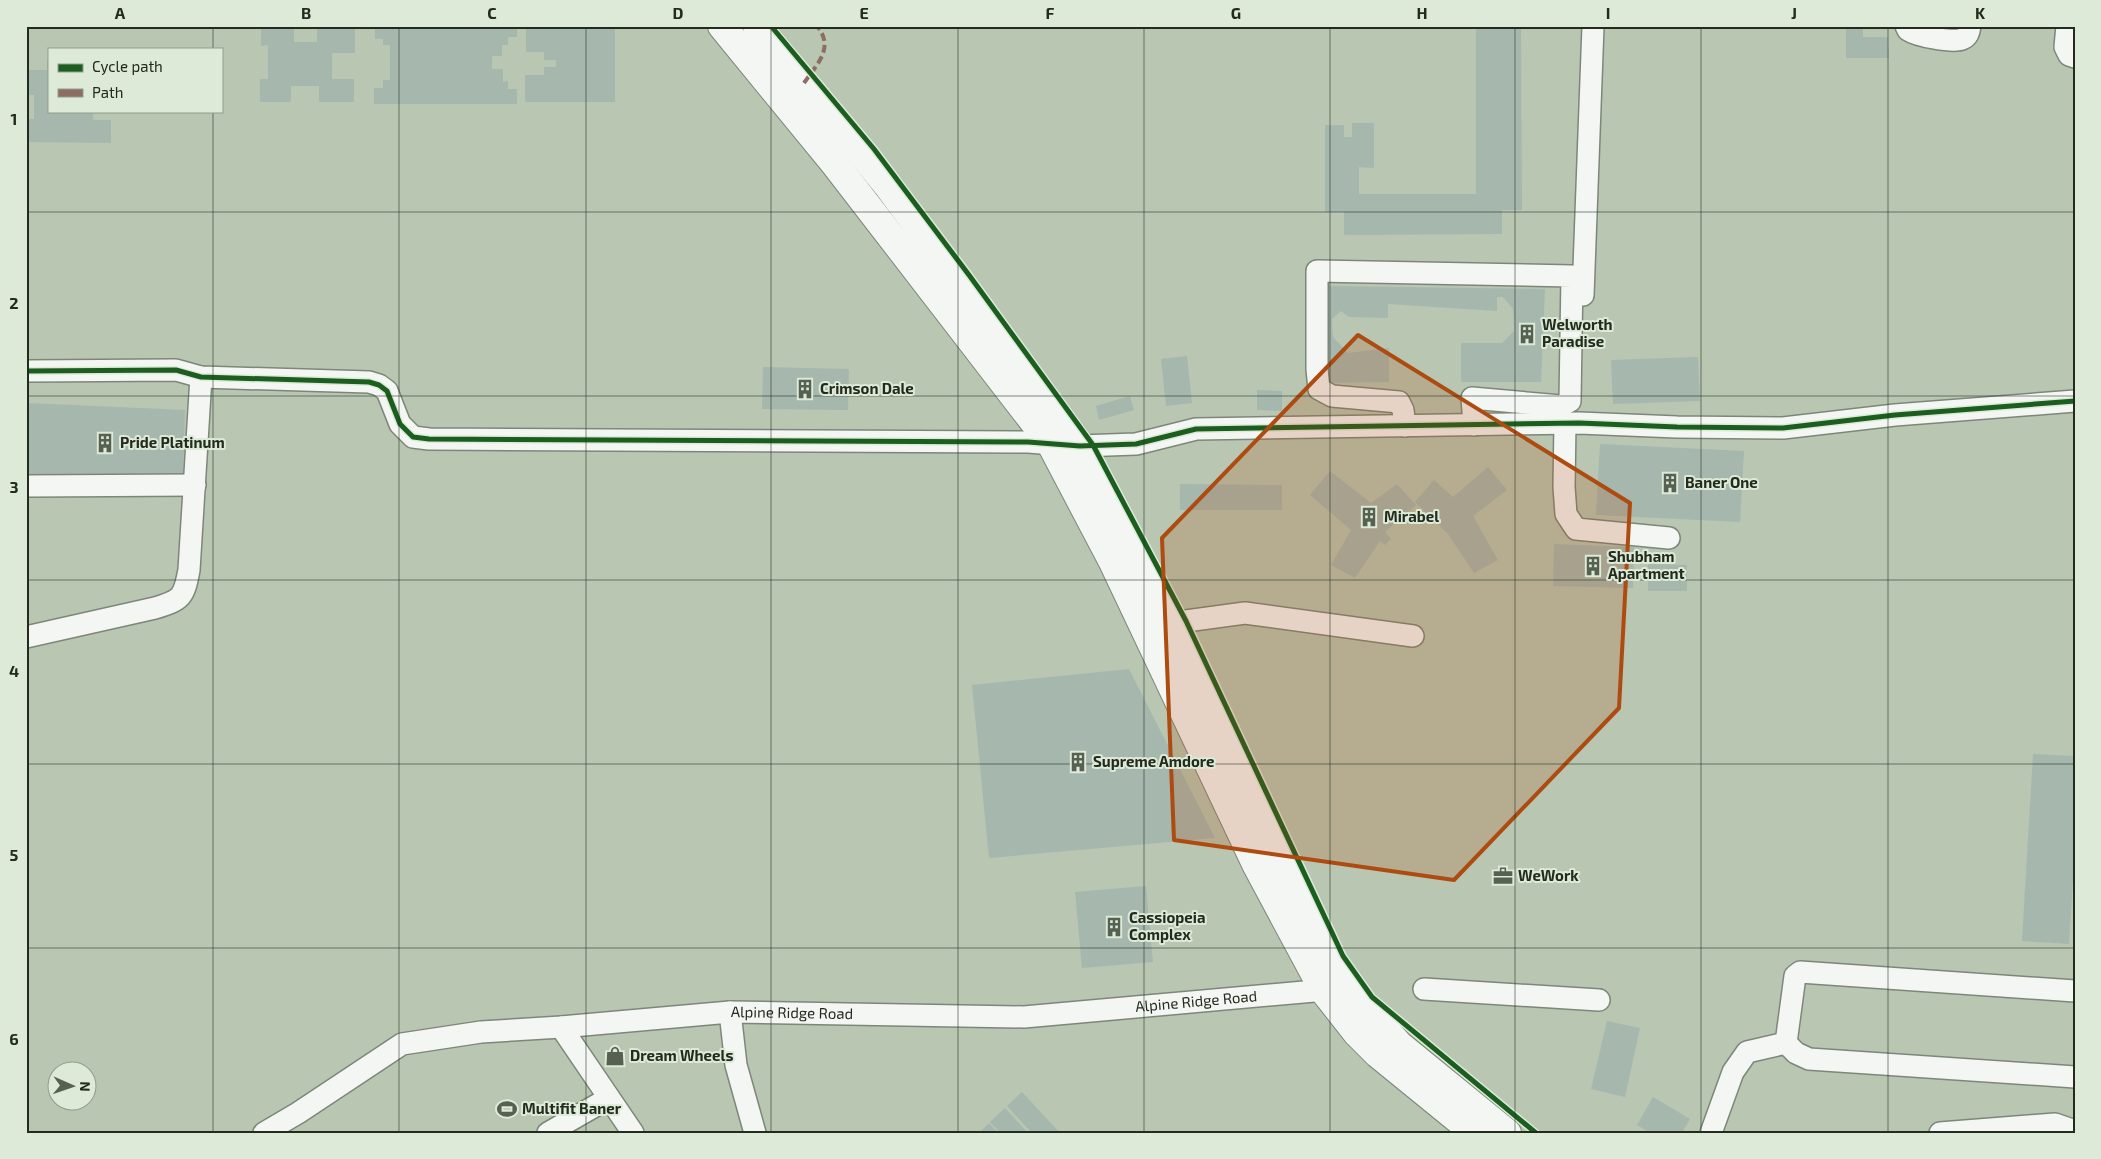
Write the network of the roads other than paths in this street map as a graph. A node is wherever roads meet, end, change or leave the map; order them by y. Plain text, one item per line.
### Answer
1 (722, 26) edge
2 (757, 26) edge
3 (1593, 26) edge
4 (1906, 26) edge
5 (1970, 26) edge
6 (2067, 26) edge
7 (2075, 57) edge
8 (26, 371) edge
9 (201, 377) junction
10 (2075, 401) edge
11 (1572, 423) junction
12 (1474, 425) junction
13 (1406, 426) junction
14 (1051, 444) junction
15 (1080, 446) junction
16 (195, 485) junction
17 (26, 486) edge
18 (1669, 538) dead end
19 (1158, 628) junction
20 (1413, 636) dead end
21 (26, 637) edge
22 (1424, 988) dead end
23 (1336, 989) junction
24 (2075, 991) edge
25 (1599, 1000) dead end
26 (730, 1012) junction
27 (561, 1027) junction
28 (1786, 1044) junction
29 (2075, 1077) edge
30 (609, 1098) junction
31 (2075, 1131) edge
32 (264, 1133) edge
33 (548, 1133) edge
34 (633, 1133) edge
35 (755, 1133) edge
36 (1474, 1133) edge
37 (1507, 1133) edge
38 (1711, 1133) edge
39 (1940, 1133) edge

1 - 14 street
2 - 15 street
3 - 11 street
4 - 5 street
6 - 7 street
8 - 9 street
9 - 14 street
9 - 16 street
10 - 11 street
11 - 12 street
11 - 18 street
12 - 13 street
12 - 13 street
13 - 15 street
14 - 15 street
14 - 19 street
15 - 19 street
16 - 17 street
16 - 21 street
19 - 20 street
19 - 23 street
22 - 25 street
23 - 26 street, Alpine Ridge Road
23 - 36 street
23 - 37 street
24 - 28 street
26 - 27 street, Alpine Ridge Road
26 - 35 street
27 - 30 street
27 - 32 street, Alpine Ridge Road
28 - 29 street
28 - 38 street
30 - 33 street
30 - 34 street
31 - 39 street

